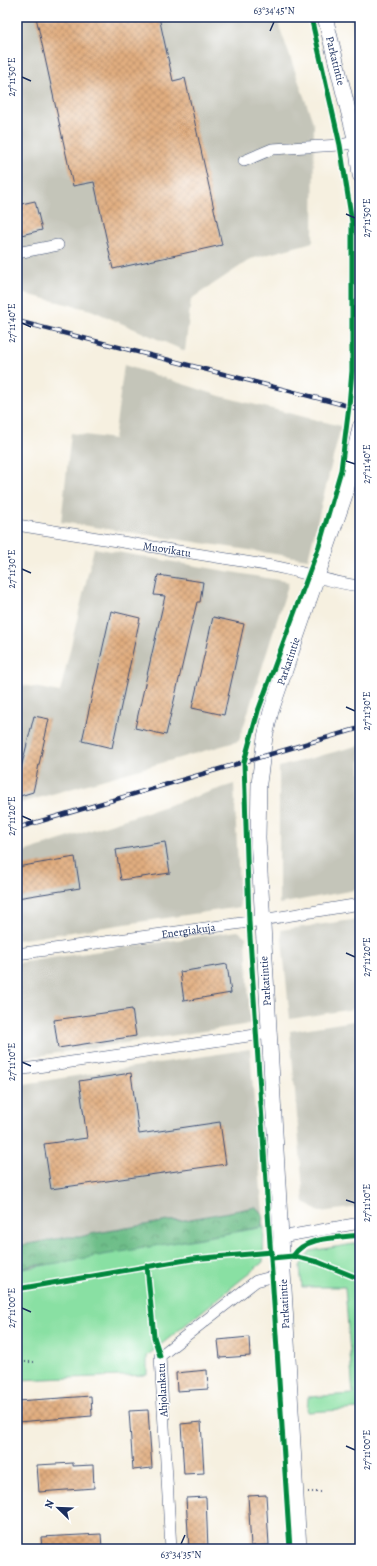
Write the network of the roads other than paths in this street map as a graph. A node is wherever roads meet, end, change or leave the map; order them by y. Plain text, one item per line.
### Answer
1 (325, 17) edge
2 (356, 142) junction
3 (244, 162) dead end
4 (360, 175) edge
5 (58, 245) dead end
6 (17, 253) edge
7 (360, 427) edge
8 (17, 525) edge
9 (316, 577) junction
10 (360, 586) edge
11 (360, 904) edge
12 (262, 919) junction
13 (17, 954) edge
14 (269, 1033) junction
15 (17, 1070) edge
16 (360, 1223) edge
17 (281, 1237) junction
18 (283, 1274) junction
19 (171, 1549) edge
20 (299, 1549) edge

1 - 2 street, Parkatintie
2 - 3 street
2 - 4 street, Parkatintie
5 - 6 street
7 - 9 street, Parkatintie
8 - 9 street, Muovikatu
9 - 10 street, Muovikatu
9 - 12 street, Parkatintie
11 - 12 street, Energiakuja
12 - 13 street, Energiakuja
12 - 14 street, Parkatintie
14 - 15 street
14 - 17 street, Parkatintie
16 - 17 street
17 - 18 street, Parkatintie
18 - 19 street, Ahjolankatu
18 - 20 street, Parkatintie

